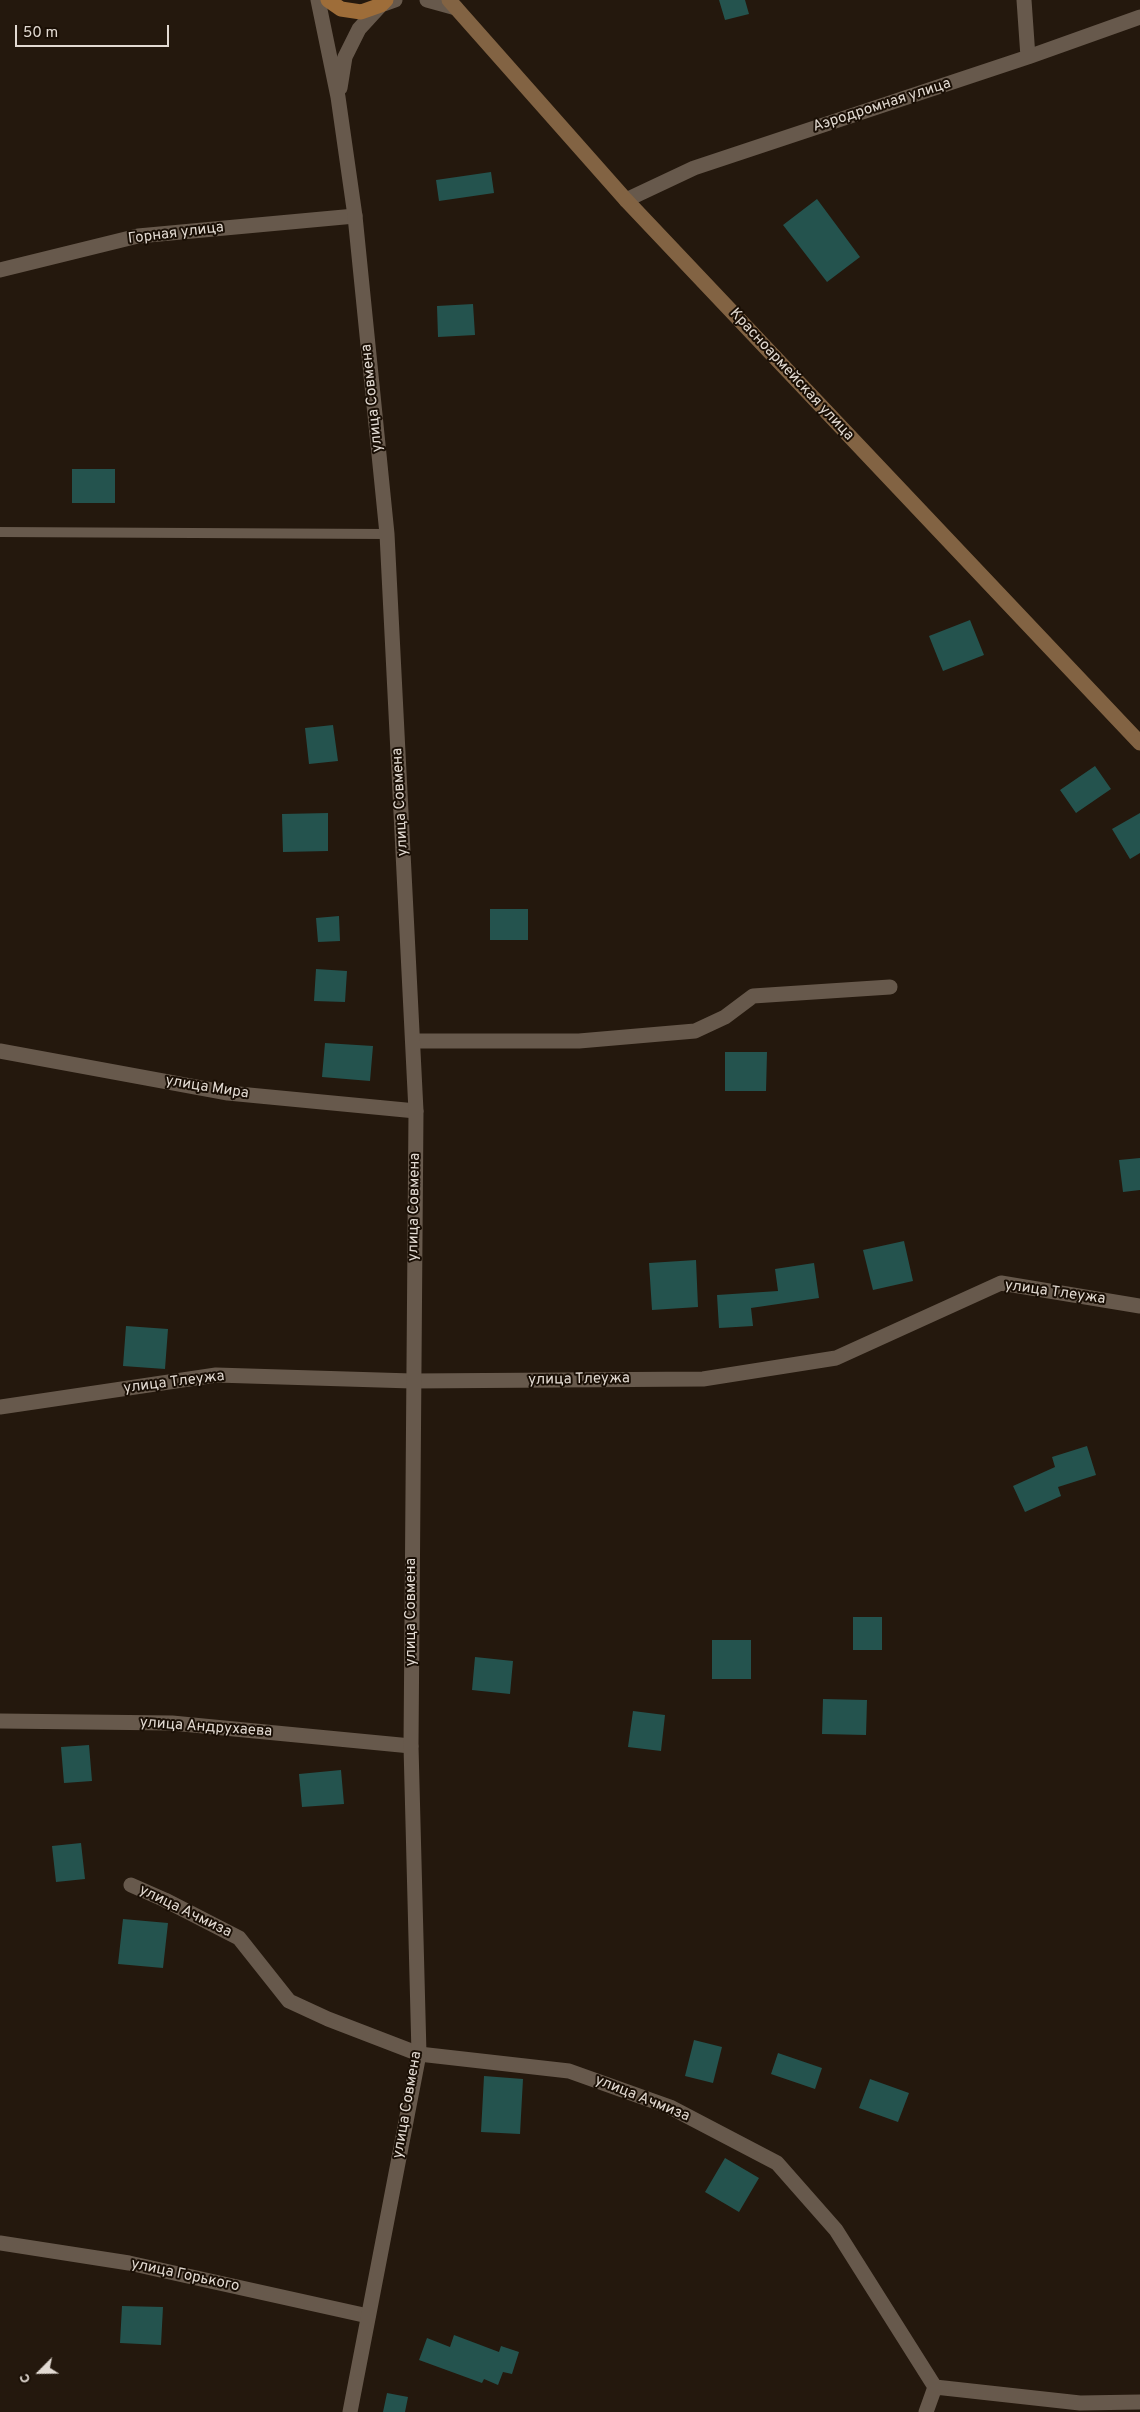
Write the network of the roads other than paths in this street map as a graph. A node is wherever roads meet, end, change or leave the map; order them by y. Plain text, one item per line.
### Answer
1 (318, 0) edge
2 (328, 0) edge
3 (427, 0) edge
4 (1024, 0) edge
5 (387, 2) edge
6 (453, 4) edge
7 (1140, 17) edge
8 (1028, 57) junction
9 (338, 97) junction
10 (626, 200) junction
11 (355, 216) junction
12 (0, 270) edge
13 (0, 532) edge
14 (387, 534) junction
15 (1140, 743) edge
16 (890, 987) dead end
17 (412, 1040) junction
18 (0, 1051) edge
19 (416, 1111) junction
20 (1140, 1306) edge
21 (412, 1382) junction
22 (0, 1407) edge
23 (0, 1722) edge
24 (411, 1746) junction
25 (131, 1885) dead end
26 (419, 2054) junction
27 (0, 2243) edge
28 (368, 2316) junction
29 (934, 2387) junction
30 (1140, 2402) edge
31 (350, 2412) edge
32 (926, 2412) edge

1 - 9 street, улица Совмена
2 - 5 main road
3 - 6 street
4 - 8 street
5 - 9 street
6 - 10 main road, Красноармейская улица
7 - 8 street, Аэродромная улица
8 - 10 street, Аэродромная улица
9 - 11 street, улица Совмена
10 - 15 main road, Красноармейская улица
11 - 12 street, Горная улица
11 - 14 street, улица Совмена
13 - 14 lane
14 - 17 street, улица Совмена
16 - 17 street
17 - 19 street, улица Совмена
18 - 19 street, улица Мира
19 - 21 street, улица Совмена
20 - 21 street, улица Тлеужа
21 - 22 street, улица Тлеужа
21 - 24 street, улица Совмена
23 - 24 street, улица Андрухаева
24 - 26 street, улица Совмена
25 - 26 street, улица Ачмиза
26 - 28 street, улица Совмена
26 - 29 street, улица Ачмиза
27 - 28 street, улица Горького
28 - 31 street, улица Совмена
29 - 30 street
29 - 32 street

